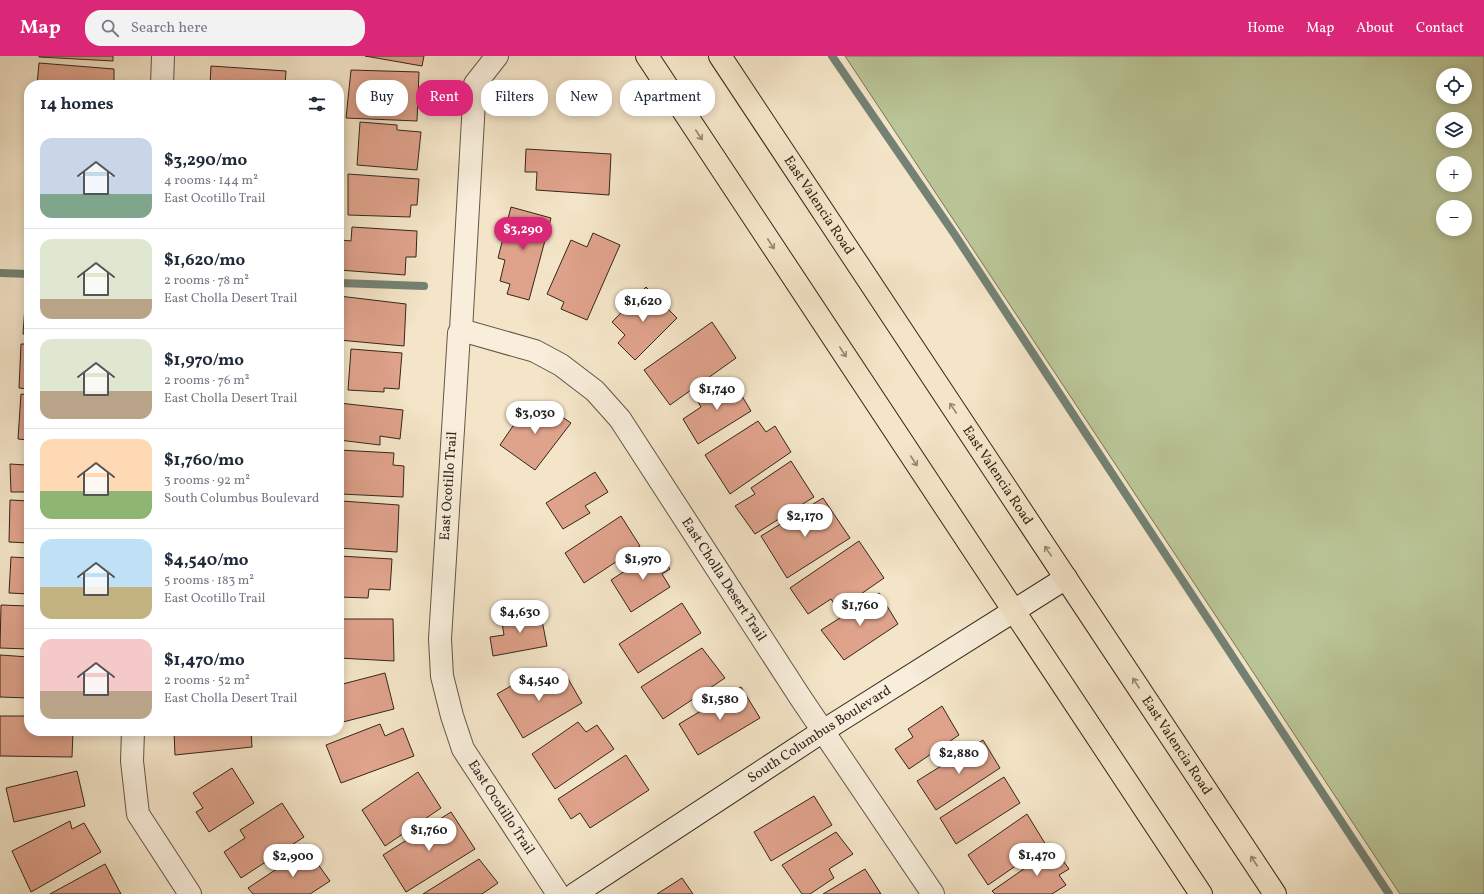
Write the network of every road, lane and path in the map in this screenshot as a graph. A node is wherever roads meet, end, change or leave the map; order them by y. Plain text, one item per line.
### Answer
1 (163, 56) edge
2 (497, 56) edge
3 (647, 56) edge
4 (720, 56) edge
5 (162, 80) edge
6 (461, 330) junction
7 (1066, 578) junction
8 (1014, 611) junction
9 (823, 731) junction
10 (133, 736) edge
11 (190, 894) edge
12 (558, 894) edge
13 (575, 894) edge
14 (932, 894) edge
15 (1201, 894) edge
16 (1275, 894) edge

1 - 5 street
2 - 6 street, East Ocotillo Trail
3 -> 8 main road
7 -> 4 main road, East Valencia Road
6 - 9 street, East Cholla Desert Trail
6 - 12 street, East Ocotillo Trail
7 - 8 street, South Columbus Boulevard
16 -> 7 main road, East Valencia Road
8 - 9 street, South Columbus Boulevard
8 - 15 main road
9 - 13 street, South Columbus Boulevard
9 - 14 street, East Cholla Desert Trail
10 - 11 street

